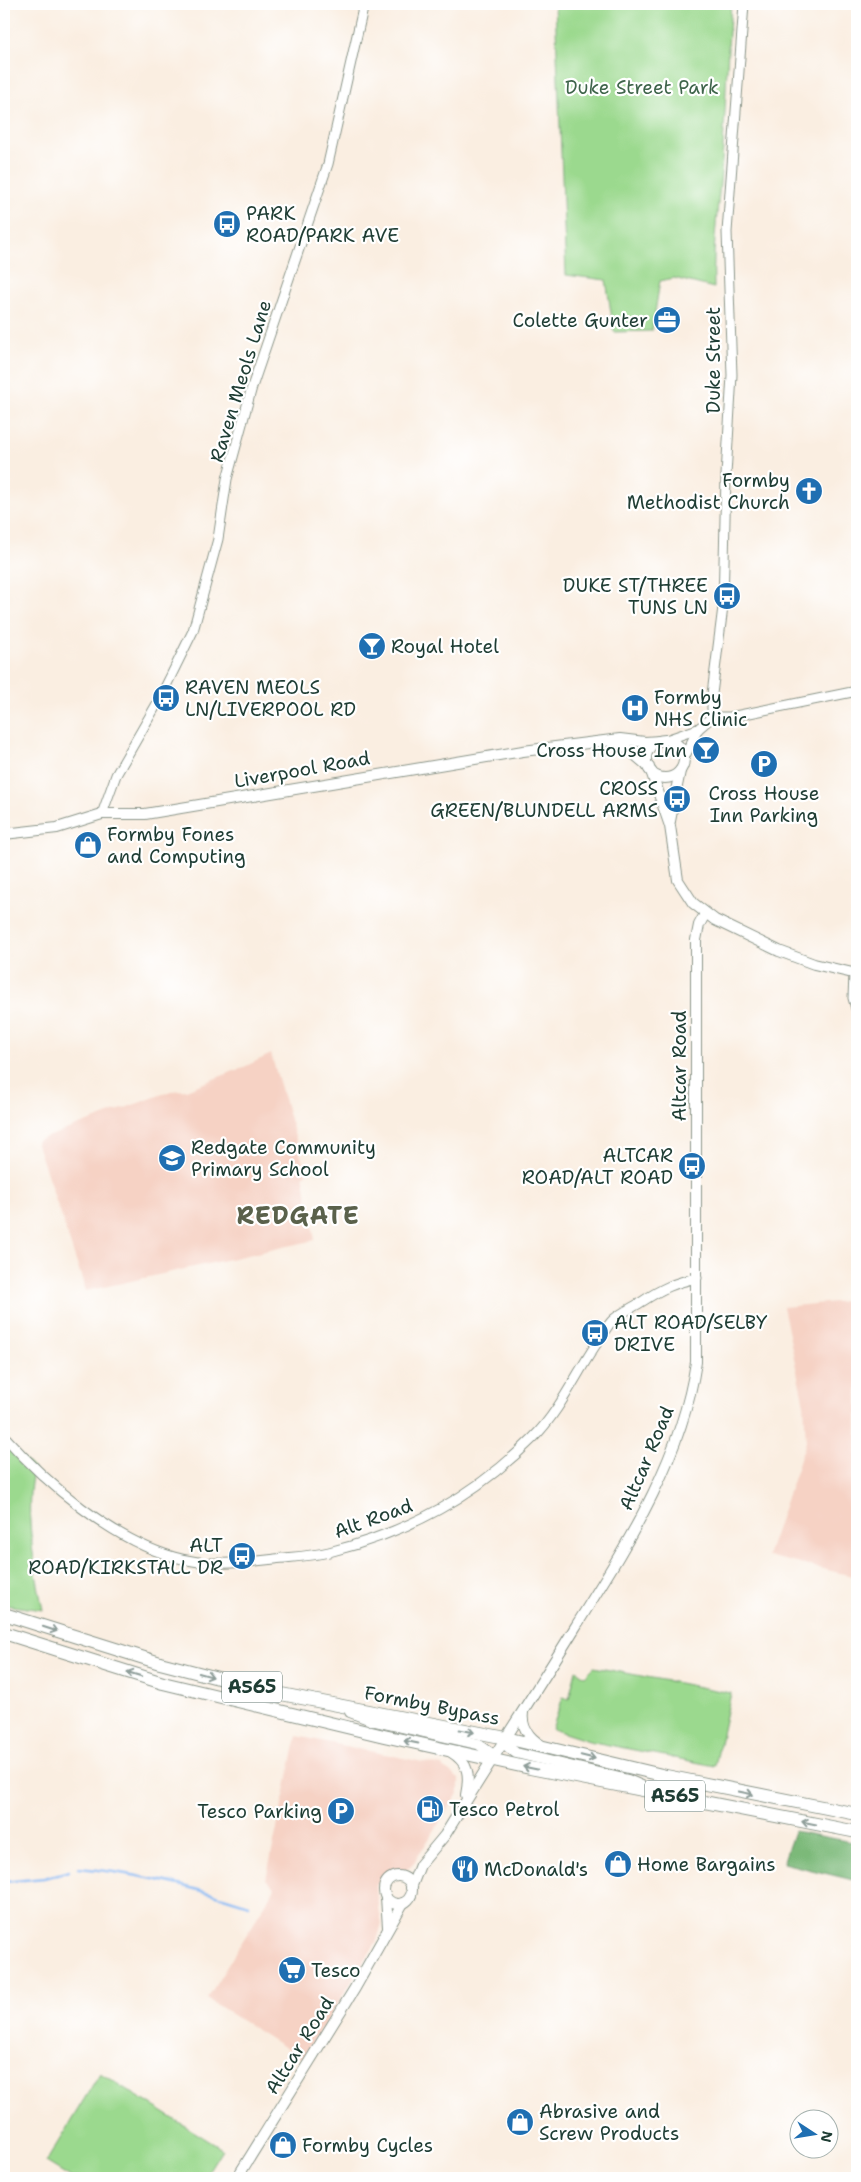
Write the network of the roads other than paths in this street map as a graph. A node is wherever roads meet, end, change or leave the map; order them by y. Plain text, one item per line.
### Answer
1 (364, 4) edge
2 (744, 4) edge
3 (857, 691) edge
4 (712, 717) junction
5 (698, 729) junction
6 (663, 740) junction
7 (608, 741) junction
8 (684, 758) junction
9 (650, 769) junction
10 (680, 771) junction
11 (102, 814) junction
12 (670, 826) junction
13 (4, 834) edge
14 (705, 914) junction
15 (856, 974) edge
16 (857, 1012) edge
17 (697, 1278) junction
18 (4, 1436) edge
19 (4, 1614) edge
20 (4, 1632) edge
21 (338, 1706) junction
22 (523, 1711) junction
23 (506, 1738) junction
24 (547, 1747) junction
25 (449, 1751) junction
26 (492, 1760) junction
27 (662, 1793) junction
28 (464, 1803) junction
29 (857, 1814) edge
30 (857, 1832) edge
31 (420, 1865) junction
32 (400, 1877) junction
33 (411, 1888) junction
34 (386, 1897) junction
35 (403, 1903) junction
36 (388, 1928) junction
37 (237, 2178) edge

1 - 11 street, Raven Meols Lane
2 - 4 street, Duke Street
3 - 4 street
4 - 5 street
5 - 6 street
5 - 8 street
6 - 7 main road, Liverpool Road
6 - 8 main road
6 - 9 main road
7 - 9 main road
7 - 11 main road, Liverpool Road
8 - 10 main road
9 - 10 main road
9 - 12 main road
10 - 12 main road
11 - 13 main road, Liverpool Road
12 - 14 main road
14 - 15 main road
14 - 17 main road, Altcar Road
15 - 16 street
17 - 18 street, Alt Road
17 - 22 main road, Altcar Road
19 -> 21 highway, Formby Bypass / A565
25 -> 20 highway, Formby Bypass / A565
21 -> 23 highway, Formby Bypass / A565
21 - 26 main road
22 - 23 main road, Altcar Road
22 - 24 main road
23 - 24 highway, Formby Bypass / A565
23 - 26 main road, Altcar Road
23 - 27 main road
24 -> 29 highway, Formby Bypass / A565
25 - 26 highway, Formby Bypass / A565
25 - 28 main road
27 -> 26 highway, Formby Bypass / A565
26 - 28 main road, Altcar Road
30 -> 27 highway, Formby Bypass / A565
28 - 31 main road, Altcar Road
31 - 32 main road, Altcar Road
31 - 33 main road, Altcar Road
32 - 33 main road
32 - 34 main road
33 - 35 main road
34 - 35 main road
34 - 36 main road
35 - 36 main road, Altcar Road
36 - 37 main road, Altcar Road

